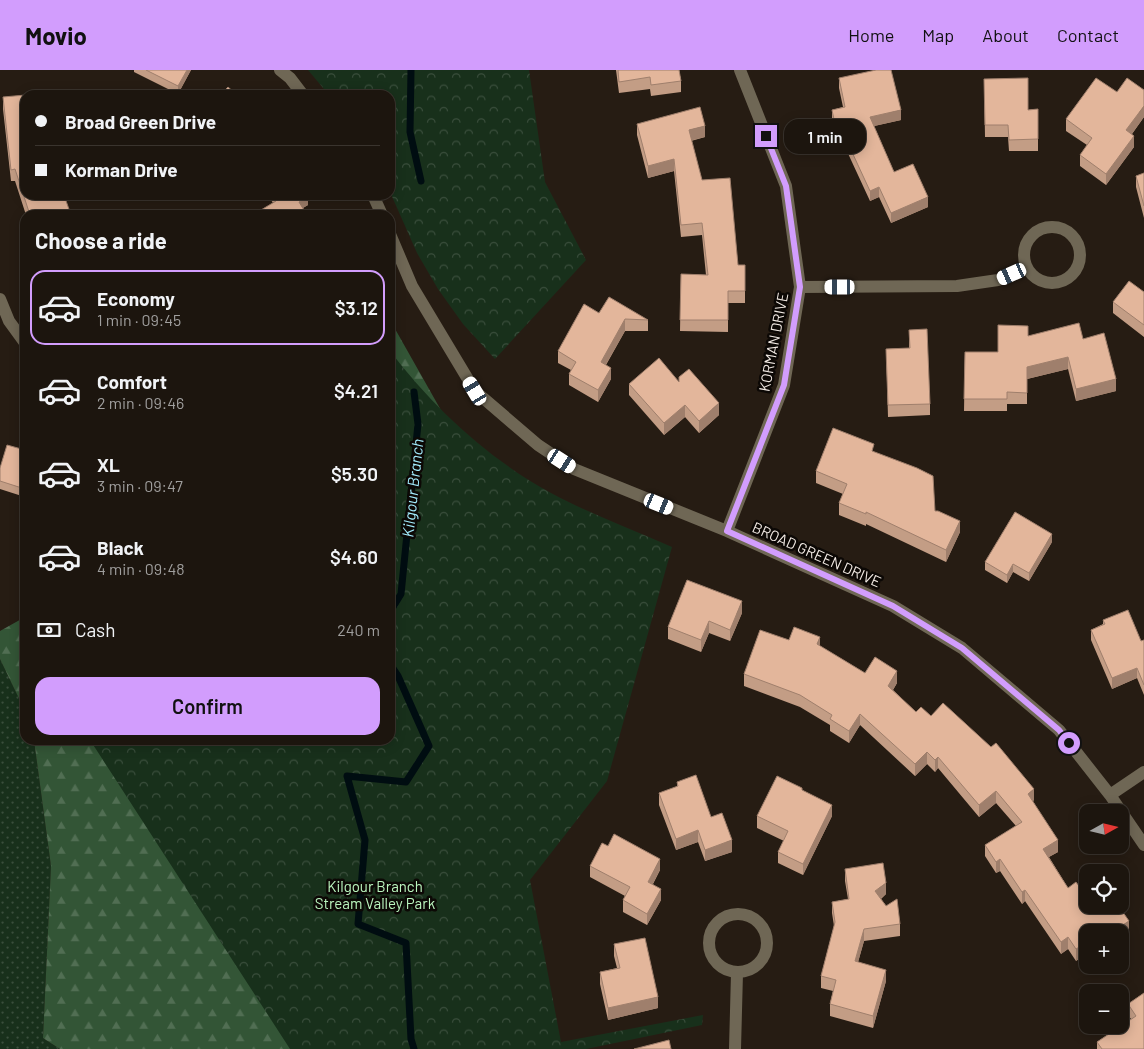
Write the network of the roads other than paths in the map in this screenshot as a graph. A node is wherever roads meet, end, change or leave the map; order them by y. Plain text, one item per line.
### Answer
1 (280, 70) edge
2 (740, 70) edge
3 (299, 90) edge
4 (395, 246) edge
5 (1026, 268) junction
6 (800, 287) junction
7 (0, 299) edge
8 (20, 336) edge
9 (727, 531) junction
10 (1144, 772) edge
11 (1110, 795) junction
12 (1144, 845) edge
13 (737, 973) junction
14 (734, 1049) edge

1 - 3 street
2 - 6 street, KORMAN DRIVE
4 - 9 street, BROAD GREEN DRIVE
5 - 5 street
5 - 6 street
6 - 9 street, KORMAN DRIVE
7 - 8 street
9 - 11 street, BROAD GREEN DRIVE
10 - 11 street
11 - 12 street, BROAD GREEN DRIVE
13 - 13 street
13 - 14 street

